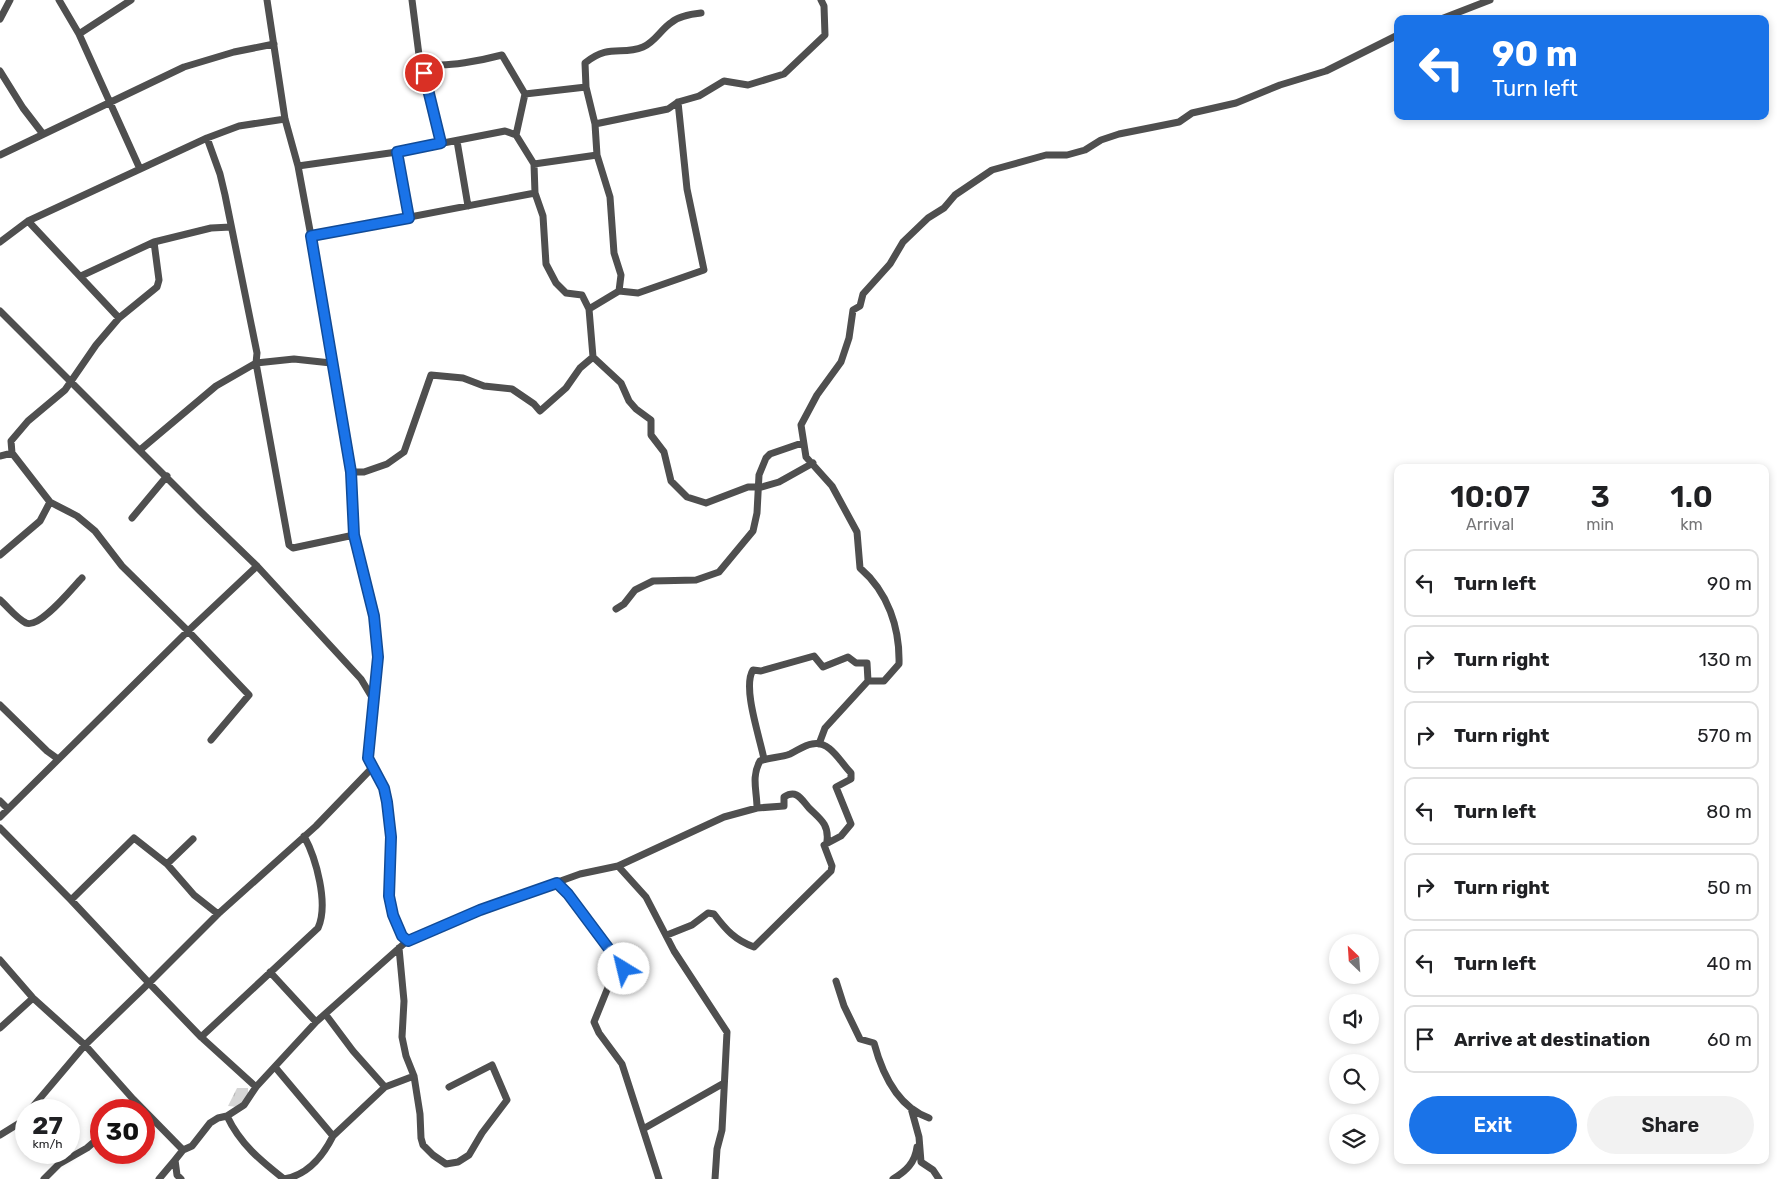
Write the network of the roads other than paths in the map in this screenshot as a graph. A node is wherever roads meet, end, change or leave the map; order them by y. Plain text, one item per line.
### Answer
1 (10, 0) edge
2 (60, 0) edge
3 (130, 0) edge
4 (267, 0) edge
5 (412, 0) edge
6 (821, 0) edge
7 (1490, 0) edge
8 (701, 13) dead end
9 (1451, 15) edge
10 (0, 19) edge
11 (79, 34) junction
12 (1394, 37) edge
13 (274, 44) junction
14 (419, 56) junction
15 (0, 70) edge
16 (586, 87) junction
17 (525, 94) junction
18 (109, 102) junction
19 (678, 102) junction
20 (285, 119) junction
21 (595, 124) junction
22 (44, 134) junction
23 (516, 134) junction
24 (207, 138) junction
25 (458, 141) junction
26 (441, 143) junction
27 (397, 152) junction
28 (0, 155) edge
29 (597, 155) junction
30 (534, 164) junction
31 (298, 166) junction
32 (140, 169) junction
33 (535, 194) junction
34 (468, 206) junction
35 (409, 218) junction
36 (28, 221) junction
37 (232, 227) junction
38 (311, 236) junction
39 (0, 242) edge
40 (154, 242) junction
41 (81, 276) junction
42 (619, 291) junction
43 (589, 309) junction
44 (0, 312) edge
45 (119, 318) junction
46 (593, 357) junction
47 (256, 363) junction
48 (331, 363) junction
49 (71, 382) junction
50 (802, 444) junction
51 (140, 450) junction
52 (12, 453) junction
53 (0, 456) edge
54 (813, 463) junction
55 (351, 472) junction
56 (167, 476) junction
57 (758, 485) junction
58 (50, 502) junction
59 (132, 518) dead end
60 (354, 535) junction
61 (0, 555) edge
62 (257, 566) junction
63 (82, 578) dead end
64 (0, 600) edge
65 (616, 609) dead end
66 (188, 631) junction
67 (868, 680) junction
68 (373, 699) junction
69 (0, 705) edge
70 (211, 740) dead end
71 (819, 744) junction
72 (58, 758) junction
73 (764, 759) junction
74 (372, 768) junction
75 (0, 801) edge
76 (757, 808) junction
77 (8, 809) junction
78 (0, 818) edge
79 (0, 828) edge
80 (304, 836) junction
81 (193, 839) dead end
82 (827, 841) junction
83 (168, 864) junction
84 (618, 866) junction
85 (557, 883) junction
86 (72, 900) junction
87 (218, 914) junction
88 (667, 935) junction
89 (408, 941) junction
90 (399, 948) junction
91 (0, 960) edge
92 (270, 972) junction
93 (836, 981) dead end
94 (149, 983) junction
95 (34, 998) junction
96 (326, 1015) junction
97 (316, 1022) junction
98 (0, 1028) edge
99 (201, 1037) junction
100 (85, 1045) junction
101 (275, 1067) junction
102 (414, 1076) junction
103 (724, 1083) junction
104 (449, 1086) dead end
105 (256, 1087) junction
106 (385, 1087) junction
107 (39, 1099) edge
108 (133, 1099) edge
109 (911, 1108) junction
110 (227, 1116) junction
111 (929, 1118) dead end
112 (155, 1121) edge
113 (15, 1126) edge
114 (643, 1129) junction
115 (0, 1135) edge
116 (333, 1136) junction
117 (919, 1137) junction
118 (90, 1146) edge
119 (183, 1150) junction
120 (175, 1160) junction
121 (44, 1179) edge
122 (159, 1179) edge
123 (181, 1179) edge
124 (659, 1179) edge
125 (715, 1179) edge
126 (893, 1179) edge
127 (939, 1179) edge

1 - 10 street
2 - 11 street
3 - 11 street
4 - 13 street
5 - 14 street
6 - 19 street
7 - 9 street
8 - 16 street
11 - 18 street
12 - 50 street
13 - 18 street
13 - 20 street
14 - 17 street
14 - 26 street
15 - 22 street
16 - 17 street
16 - 21 street
17 - 23 street
18 - 22 street
18 - 32 street
19 - 21 street
19 - 42 street
20 - 24 street
20 - 31 street
21 - 29 street
22 - 28 street
23 - 25 street
23 - 30 street
24 - 32 street
24 - 37 street
25 - 26 street
25 - 34 street
26 - 27 street
27 - 31 street
27 - 35 street
29 - 30 street
29 - 42 street
30 - 33 street
31 - 38 street
32 - 36 street
33 - 34 street
33 - 43 street
34 - 35 street
35 - 38 street
36 - 39 street
36 - 41 street
37 - 40 street
37 - 47 street
38 - 48 street
40 - 41 street
40 - 45 street
41 - 45 street
42 - 43 street
43 - 46 street
44 - 49 street
45 - 49 street
46 - 55 street
46 - 57 street
47 - 48 street
47 - 51 street
47 - 60 street
48 - 55 street
49 - 51 street
49 - 52 street
50 - 54 street
50 - 57 street
51 - 56 street
52 - 53 street
52 - 58 street
54 - 57 street
54 - 67 street
55 - 60 street
56 - 59 street
56 - 62 street
57 - 65 street
58 - 61 street
58 - 66 street
60 - 68 street
62 - 66 street
62 - 68 street
63 - 64 street
66 - 70 street
66 - 72 street
67 - 71 street
67 - 73 street
68 - 74 street
69 - 72 street
71 - 73 street
71 - 82 street
72 - 77 street
73 - 76 street
74 - 80 street
74 - 89 street
75 - 77 street
76 - 82 street
76 - 84 street
77 - 78 street
79 - 86 street
80 - 87 street
80 - 92 street
81 - 83 street
82 - 88 street
83 - 86 street
83 - 87 street
84 - 85 street
84 - 88 street
85 - 89 street
85 - 114 street
86 - 94 street
87 - 94 street
88 - 103 street
89 - 90 street
90 - 96 street
90 - 102 street
91 - 95 street
92 - 97 street
92 - 99 street
93 - 109 street
94 - 99 street
94 - 100 street
95 - 98 street
95 - 100 street
96 - 97 street
96 - 106 street
97 - 101 street
99 - 105 street
100 - 107 street
100 - 108 street
101 - 105 street
101 - 116 street
102 - 104 street
102 - 106 street
103 - 114 street
103 - 125 street
105 - 110 street
106 - 116 street
109 - 111 street
109 - 117 street
110 - 116 street
110 - 119 street
112 - 119 street
113 - 115 street
114 - 124 street
117 - 126 street
117 - 127 street
118 - 121 street
119 - 120 street
120 - 122 street
120 - 123 street

